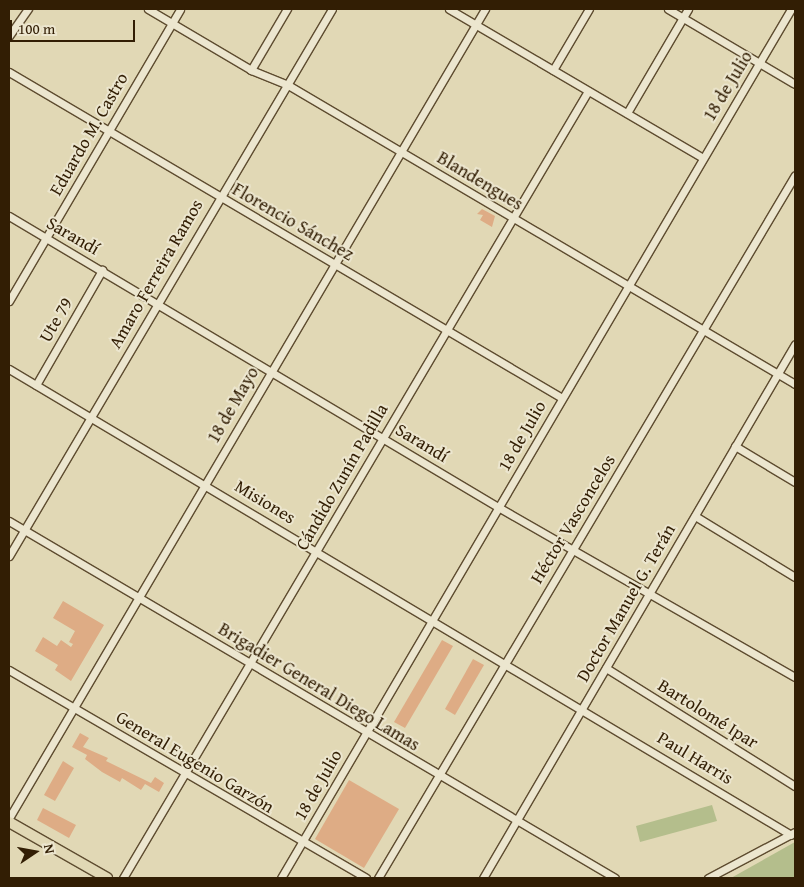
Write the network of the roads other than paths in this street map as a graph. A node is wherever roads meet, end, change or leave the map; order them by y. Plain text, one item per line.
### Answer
1 (28, 9) edge
2 (148, 9) edge
3 (180, 9) edge
4 (287, 9) edge
5 (332, 9) edge
6 (449, 9) edge
7 (485, 9) edge
8 (589, 9) edge
9 (668, 9) edge
10 (688, 9) edge
11 (791, 9) edge
12 (683, 18) junction
13 (172, 23) junction
14 (476, 24) junction
15 (9, 36) edge
16 (759, 63) junction
17 (251, 70) junction
18 (553, 70) junction
19 (9, 72) edge
20 (795, 84) edge
21 (288, 85) junction
22 (588, 91) junction
23 (627, 112) junction
24 (108, 131) junction
25 (402, 152) junction
26 (702, 158) junction
27 (795, 175) edge
28 (218, 196) junction
29 (9, 216) edge
30 (511, 217) junction
31 (46, 238) junction
32 (336, 264) junction
33 (102, 270) junction
34 (628, 285) junction
35 (9, 301) edge
36 (157, 302) junction
37 (448, 328) junction
38 (704, 332) junction
39 (795, 344) edge
40 (9, 369) edge
41 (271, 370) junction
42 (779, 373) junction
43 (36, 384) junction
44 (795, 384) edge
45 (562, 398) junction
46 (90, 417) junction
47 (382, 436) junction
48 (735, 446) junction
49 (795, 482) edge
50 (204, 484) junction
51 (498, 507) junction
52 (694, 516) junction
53 (9, 520) edge
54 (24, 530) junction
55 (572, 549) junction
56 (317, 551) junction
57 (9, 556) edge
58 (795, 577) edge
59 (650, 592) junction
60 (138, 597) junction
61 (432, 619) junction
62 (505, 662) junction
63 (250, 663) junction
64 (606, 668) junction
65 (9, 670) edge
66 (795, 677) edge
67 (73, 708) junction
68 (582, 708) junction
69 (366, 732) junction
70 (185, 774) junction
71 (439, 775) junction
72 (795, 786) edge
73 (9, 820) edge
74 (517, 820) junction
75 (793, 834) edge
76 (301, 843) junction
77 (107, 878) edge
78 (123, 878) edge
79 (281, 878) edge
80 (366, 878) edge
81 (378, 878) edge
82 (483, 878) edge
83 (615, 878) edge
84 (708, 878) edge

1 - 15 street
2 - 13 street, Blandengues
3 - 13 street, Eduardo M. Castro
4 - 17 street
5 - 21 street, Amaro Ferreira Ramos
6 - 14 street
7 - 14 street, 18 de Mayo
8 - 18 street
9 - 12 street
10 - 12 street
11 - 16 street, 18 de Julio
12 - 16 street
12 - 23 street
13 - 17 street, Blandengues
13 - 24 street, Eduardo M. Castro
14 - 18 street
14 - 25 street, 18 de Mayo
16 - 20 street
16 - 26 street, 18 de Julio
17 - 21 street, Blandengues
18 - 22 street
19 - 24 street, Florencio Sánchez
21 - 25 street, Blandengues
21 - 28 street, Amaro Ferreira Ramos
22 - 23 street
22 - 30 street, Cándido Zunín Padilla
23 - 26 street
24 - 28 street, Florencio Sánchez
24 - 31 street, Eduardo M. Castro
25 - 30 street, Blandengues
25 - 32 street, 18 de Mayo
26 - 34 street, 18 de Julio
27 - 38 street, Héctor Vasconcelos
28 - 32 street, Florencio Sánchez
28 - 36 street, Amaro Ferreira Ramos
29 - 31 street, Sarandí
30 - 34 street, Blandengues
30 - 37 street, Cándido Zunín Padilla
31 - 33 street, Sarandí
31 - 35 street, Eduardo M. Castro
32 - 37 street, Florencio Sánchez
32 - 41 street, 18 de Mayo
33 - 36 street, Sarandí
33 - 43 street, Ute 79
34 - 38 street, Blandengues
34 - 45 street, 18 de Julio
36 - 41 street, Sarandí
36 - 46 street, Amaro Ferreira Ramos
37 - 45 street, Florencio Sánchez
37 - 47 street, Cándido Zunín Padilla
38 - 42 street, Blandengues
38 - 55 street, Héctor Vasconcelos
39 - 42 street, Doctor Manuel G. Terán
40 - 43 street, Misiones
41 - 47 street, Sarandí
41 - 50 street, 18 de Mayo
42 - 44 street, Blandengues
42 - 48 street, Doctor Manuel G. Terán
43 - 46 street, Misiones
45 - 51 street, 18 de Julio
46 - 50 street, Misiones
46 - 54 street, Amaro Ferreira Ramos
47 - 51 street, Sarandí
47 - 56 street, Cándido Zunín Padilla
48 - 49 street
48 - 52 street, Doctor Manuel G. Terán
50 - 56 street, Misiones
50 - 60 street, 18 de Mayo
51 - 55 street, Sarandí
51 - 61 street, 18 de Julio
52 - 58 street
52 - 59 street, Doctor Manuel G. Terán
53 - 54 street, Brigadier General Diego Lamas
54 - 57 street, Amaro Ferreira Ramos
54 - 60 street, Brigadier General Diego Lamas
55 - 59 street, Sarandí
55 - 62 street, Héctor Vasconcelos
56 - 61 street, Misiones
56 - 63 street, Cándido Zunín Padilla
59 - 64 street, Doctor Manuel G. Terán
59 - 66 street, Sarandí
60 - 63 street, Brigadier General Diego Lamas
60 - 67 street, 18 de Mayo
61 - 62 street, Misiones
61 - 69 street, 18 de Julio
62 - 68 street, Misiones
62 - 71 street, Héctor Vasconcelos
63 - 69 street, Brigadier General Diego Lamas
63 - 70 street, Cándido Zunín Padilla
64 - 68 street, Doctor Manuel G. Terán
64 - 72 street, Bartolomé Ipar
65 - 67 street, General Eugenio Garzón
67 - 70 street, General Eugenio Garzón
67 - 73 street, 18 de Mayo
68 - 74 street, Doctor Manuel G. Terán
68 - 75 street, Paul Harris
69 - 71 street, Brigadier General Diego Lamas
69 - 76 street, 18 de Julio
70 - 76 street, General Eugenio Garzón
70 - 78 street, Cándido Zunín Padilla
71 - 74 street, Brigadier General Diego Lamas
71 - 81 street, Héctor Vasconcelos
73 - 77 main road
74 - 82 street, Doctor Manuel G. Terán
74 - 83 street, Brigadier General Diego Lamas
75 - 84 street
76 - 79 street, 18 de Julio
76 - 80 street, General Eugenio Garzón

